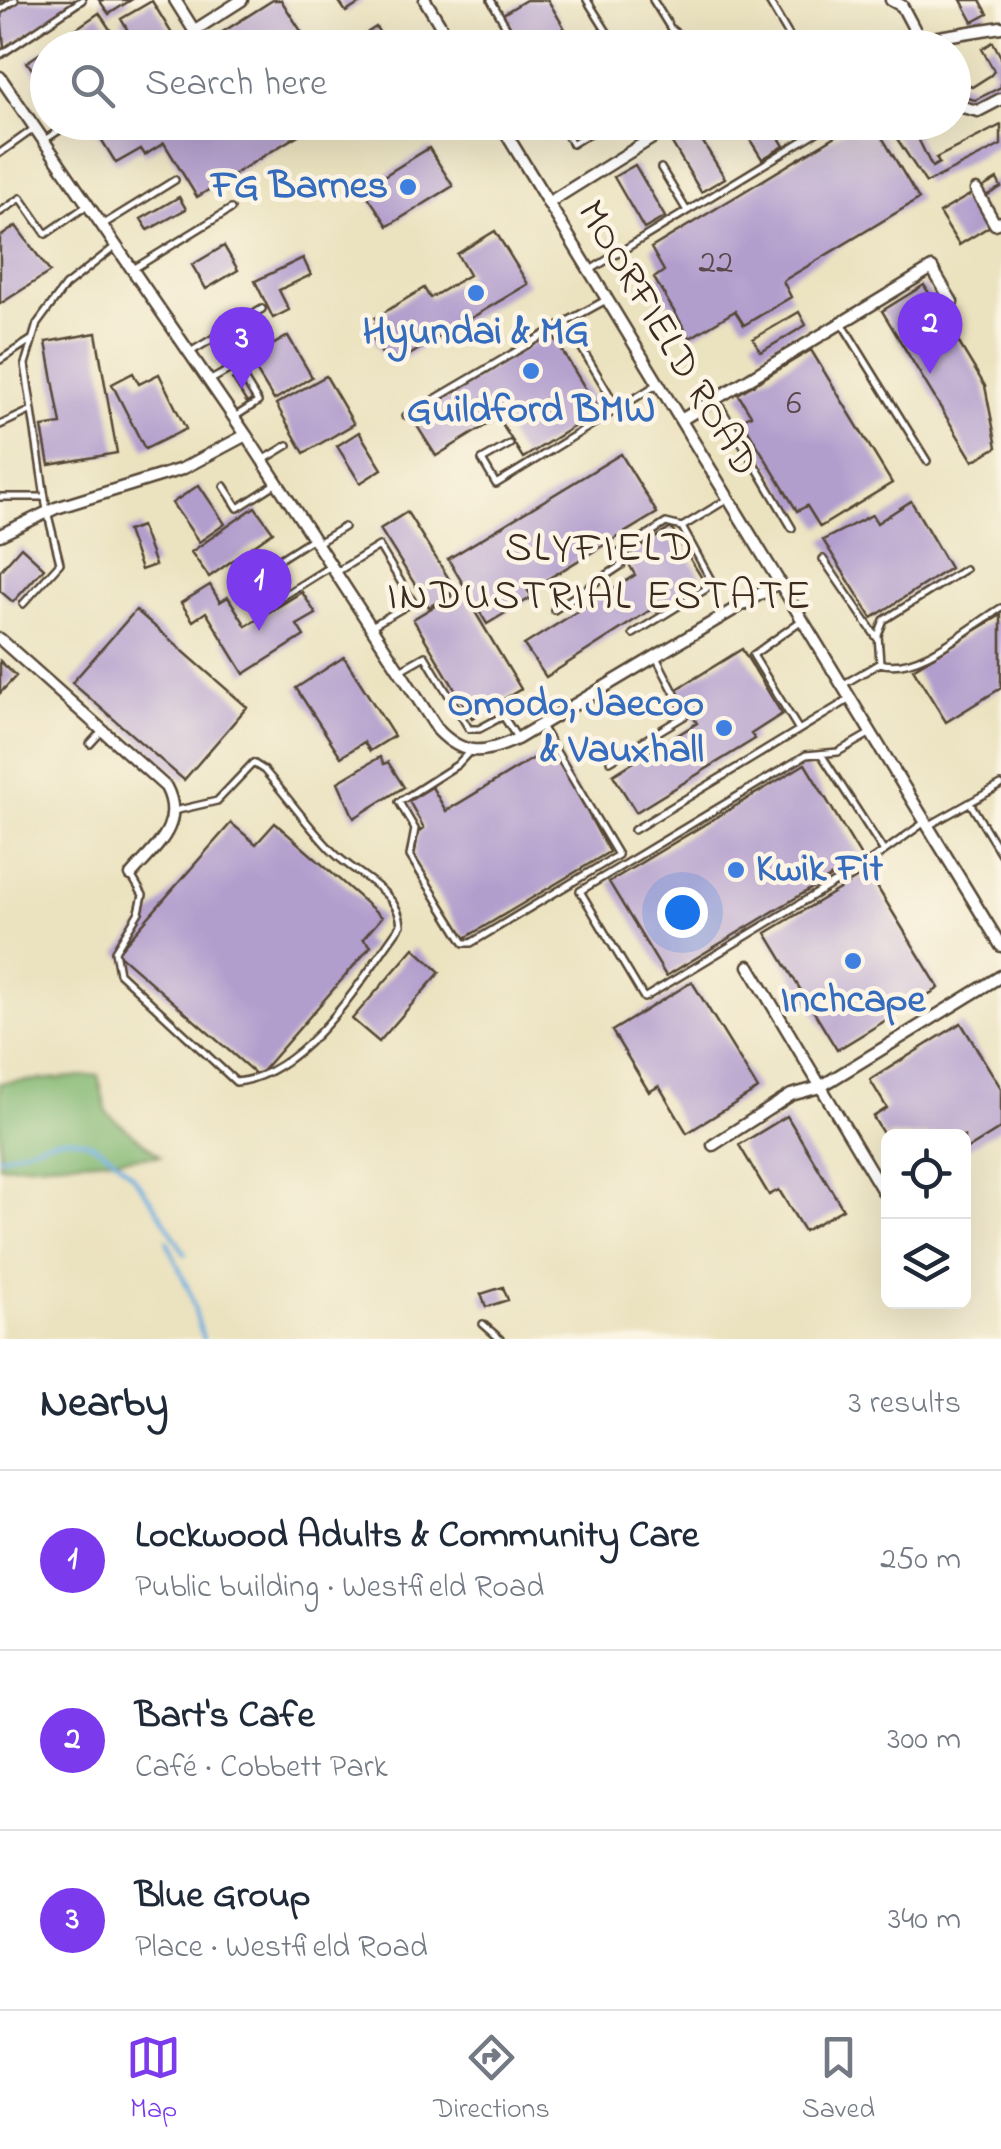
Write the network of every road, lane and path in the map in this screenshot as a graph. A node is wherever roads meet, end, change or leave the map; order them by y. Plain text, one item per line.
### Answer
1 (15, 0) edge
2 (82, 0) edge
3 (175, 0) edge
4 (242, 0) edge
5 (425, 0) edge
6 (491, 0) edge
7 (587, 0) edge
8 (653, 0) edge
9 (768, 0) edge
10 (891, 0) edge
11 (0, 10) edge
12 (1001, 27) edge
13 (37, 30) edge
14 (195, 30) joint
15 (443, 30) edge
16 (508, 30) edge
17 (606, 30) edge
18 (671, 30) edge
19 (786, 30) edge
20 (915, 30) edge
21 (971, 32) edge
22 (30, 35) edge
23 (0, 55) edge
24 (0, 78) edge
25 (1001, 99) edge
26 (971, 110) edge
27 (30, 121) edge
28 (30, 132) edge
29 (510, 140) edge
30 (642, 140) edge
31 (804, 140) edge
32 (44, 141) edge
33 (0, 153) edge
34 (661, 168) dead end
35 (174, 180) dead end
36 (976, 190) dead end
37 (548, 203) junction
38 (88, 205) junction
39 (232, 209) dead end
40 (687, 211) junction
41 (0, 212) edge
42 (1001, 222) edge
43 (102, 225) junction
44 (116, 246) junction
45 (132, 270) junction
46 (589, 271) junction
47 (606, 300) junction
48 (952, 302) dead end
49 (262, 309) dead end
50 (566, 322) junction
51 (841, 323) junction
52 (33, 339) junction
53 (189, 353) junction
54 (0, 360) edge
55 (209, 381) junction
56 (658, 384) junction
57 (716, 399) junction
58 (618, 409) junction
59 (32, 410) junction
60 (406, 416) dead end
61 (233, 417) junction
62 (681, 420) junction
63 (0, 425) edge
64 (246, 436) junction
65 (510, 444) dead end
66 (288, 445) dead end
67 (262, 461) junction
68 (928, 462) dead end
69 (277, 484) junction
70 (224, 486) dead end
71 (0, 497) edge
72 (45, 497) junction
73 (728, 498) junction
74 (47, 511) junction
75 (344, 526) dead end
76 (682, 527) junction
77 (792, 528) dead end
78 (0, 535) edge
79 (315, 541) junction
80 (823, 559) dead end
81 (965, 568) dead end
82 (333, 569) junction
83 (780, 582) junction
84 (23, 604) dead end
85 (1001, 608) edge
86 (554, 610) dead end
87 (802, 620) junction
88 (370, 627) junction
89 (633, 634) dead end
90 (0, 639) edge
91 (878, 640) junction
92 (656, 657) junction
93 (880, 663) junction
94 (399, 671) junction
95 (842, 685) junction
96 (850, 699) junction
97 (541, 726) junction
98 (103, 730) junction
99 (799, 730) junction
100 (871, 733) junction
101 (517, 739) junction
102 (90, 744) dead end
103 (469, 752) junction
104 (821, 754) junction
105 (610, 761) dead end
106 (1001, 785) edge
107 (970, 803) junction
108 (174, 811) junction
109 (927, 824) junction
110 (634, 830) dead end
111 (883, 850) junction
112 (1001, 854) edge
113 (131, 875) joint
114 (1001, 946) edge
115 (749, 966) dead end
116 (1001, 976) edge
117 (820, 1086) junction
118 (713, 1145) dead end
119 (881, 1187) edge
120 (483, 1324) dead end
121 (500, 1339) edge

1 - 11 lane
2 - 13 lane
3 - 14 street
4 - 14 street
5 - 15 street
6 - 16 lane
7 - 17 lane
8 - 18 lane
9 - 19 lane
10 - 20 street
12 - 21 street
22 - 23 lane
24 - 27 street
25 - 26 street
28 - 33 lane
29 - 37 street, MOORFIELD ROAD
30 - 37 street
31 - 40 lane
32 - 38 street
34 - 40 lane
35 - 43 lane
36 - 42 street
37 - 46 street, MOORFIELD ROAD
38 - 41 lane
38 - 43 street
39 - 45 lane
40 - 46 lane
43 - 44 street
44 - 45 street
44 - 52 lane
45 - 53 street
46 - 47 street, MOORFIELD ROAD
47 - 50 lane
47 - 56 street, MOORFIELD ROAD
48 - 51 street
49 - 53 lane
50 - 58 lane
50 - 60 lane
51 - 57 street
51 - 68 lane
52 - 54 lane
52 - 59 lane
53 - 55 street
55 - 61 street
55 - 61 lane
56 - 58 lane
56 - 62 street, MOORFIELD ROAD
57 - 62 street
57 - 77 lane
58 - 65 lane
59 - 63 lane
59 - 72 lane
61 - 64 street
62 - 73 street, MOORFIELD ROAD
64 - 67 street
64 - 74 street
66 - 67 lane
67 - 69 street
69 - 70 lane
69 - 79 street
71 - 72 lane
72 - 74 lane
73 - 76 lane
73 - 83 street, MOORFIELD ROAD
74 - 78 street
74 - 84 lane
75 - 79 lane
76 - 86 lane
76 - 89 lane
79 - 82 street
79 - 82 lane
80 - 91 lane
81 - 91 lane
82 - 88 street
82 - 88 lane
83 - 87 street, MOORFIELD ROAD
83 - 92 street
85 - 93 lane
87 - 95 street, MOORFIELD ROAD
87 - 99 lane
88 - 94 street
90 - 98 street
91 - 93 lane
92 - 97 street
92 - 105 lane
93 - 95 lane
94 - 101 lane
94 - 103 street
95 - 96 street, MOORFIELD ROAD
96 - 99 lane
96 - 100 street, MOORFIELD ROAD
97 - 101 street
97 - 103 lane
98 - 102 lane
98 - 108 street
99 - 110 lane
100 - 104 lane
100 - 109 street, MOORFIELD ROAD
101 - 103 street
104 - 111 lane
104 - 111 lane
106 - 107 lane
107 - 109 lane
107 - 112 lane
108 - 113 street
108 - 113 lane
109 - 111 lane
109 - 114 street, MOORFIELD ROAD
115 - 117 street
116 - 117 street
117 - 118 street
117 - 119 street
120 - 121 lane

